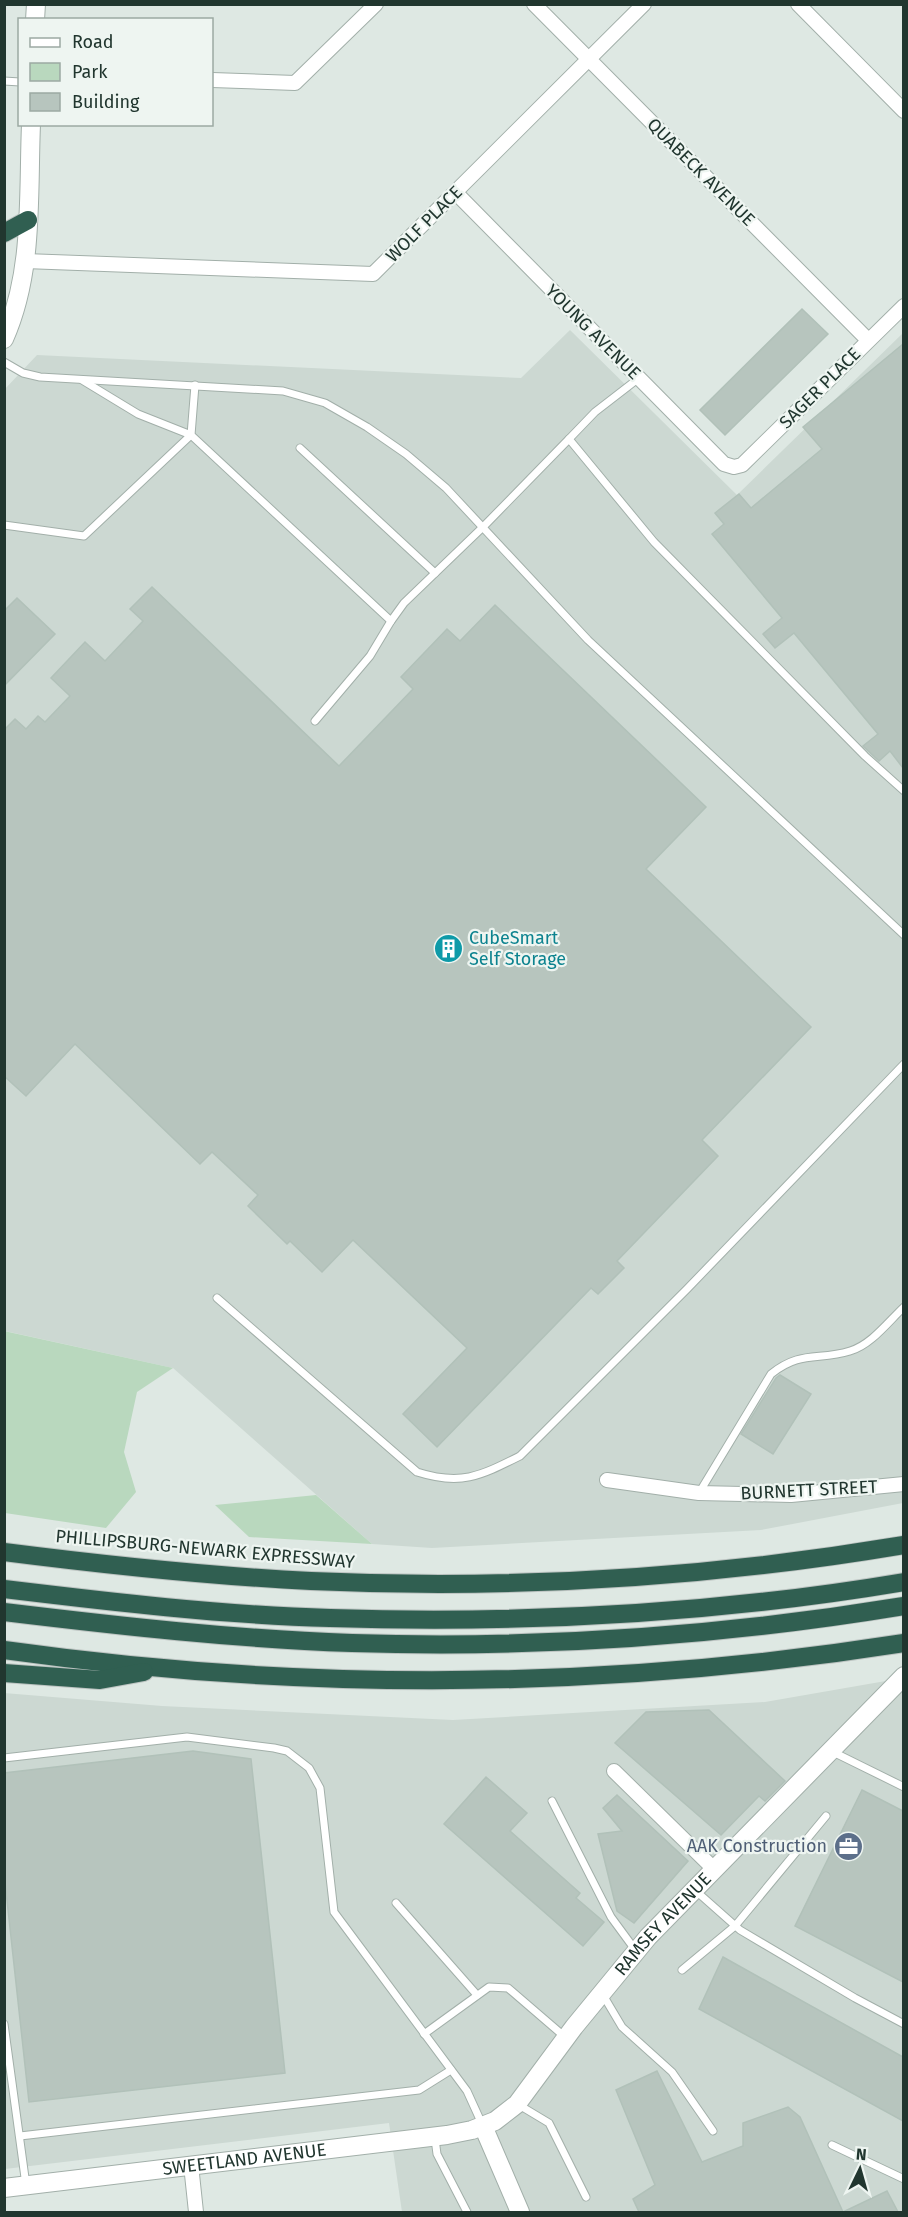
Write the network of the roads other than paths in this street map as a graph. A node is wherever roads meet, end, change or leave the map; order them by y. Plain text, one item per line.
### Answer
1 (376, 4) edge
2 (534, 4) edge
3 (644, 4) edge
4 (798, 4) edge
5 (588, 59) junction
6 (213, 80) edge
7 (903, 111) edge
8 (31, 126) edge
9 (456, 193) junction
10 (27, 220) junction
11 (4, 233) edge
12 (25, 261) junction
13 (903, 306) edge
14 (4, 339) edge
15 (868, 340) junction
16 (4, 362) edge
17 (639, 378) junction
18 (80, 379) junction
19 (195, 385) junction
20 (191, 435) junction
21 (569, 440) junction
22 (300, 448) dead end
23 (734, 467) joint
24 (4, 525) edge
25 (484, 526) junction
26 (435, 573) junction
27 (391, 621) junction
28 (315, 721) dead end
29 (903, 790) edge
30 (903, 935) edge
31 (903, 1064) edge
32 (217, 1298) dead end
33 (903, 1307) edge
34 (607, 1480) dead end
35 (903, 1484) edge
36 (699, 1493) junction
37 (903, 1545) edge
38 (4, 1552) edge
39 (903, 1582) edge
40 (4, 1589) edge
41 (903, 1606) edge
42 (4, 1612) edge
43 (903, 1643) edge
44 (4, 1650) edge
45 (166, 1668) junction
46 (4, 1672) edge
47 (903, 1676) edge
48 (831, 1750) junction
49 (4, 1758) edge
50 (614, 1772) dead end
51 (903, 1787) edge
52 (552, 1801) dead end
53 (826, 1816) dead end
54 (714, 1869) junction
55 (694, 1889) junction
56 (396, 1904) dead end
57 (735, 1926) junction
58 (636, 1951) junction
59 (682, 1970) dead end
60 (602, 1992) junction
61 (477, 1995) junction
62 (4, 2024) edge
63 (903, 2024) edge
64 (424, 2034) junction
65 (566, 2038) junction
66 (7, 2065) edge
67 (452, 2070) junction
68 (517, 2104) junction
69 (483, 2126) junction
70 (713, 2131) dead end
71 (20, 2136) junction
72 (434, 2136) junction
73 (832, 2145) dead end
74 (191, 2165) junction
75 (903, 2179) edge
76 (26, 2185) junction
77 (4, 2188) edge
78 (586, 2197) dead end
79 (196, 2212) edge
80 (467, 2212) edge
81 (520, 2212) edge

1 - 6 street
2 - 5 street, QUABECK AVENUE
3 - 5 street, WOLF PLACE
4 - 7 street
5 - 9 street, WOLF PLACE
5 - 15 street, QUABECK AVENUE
8 - 10 street
9 - 12 street, WOLF PLACE
9 - 17 street, YOUNG AVENUE
10 - 11 highway
10 - 12 street
12 - 14 street
13 - 15 street, SAGER PLACE
15 - 23 street, SAGER PLACE
16 - 18 lane
17 - 21 lane
17 - 23 street, YOUNG AVENUE
18 - 19 lane
18 - 20 lane
19 - 20 lane
19 - 25 lane
20 - 24 lane
20 - 27 lane
21 - 25 lane
21 - 29 lane
22 - 26 lane
25 - 26 lane
25 - 30 lane
26 - 27 lane
27 - 28 lane
31 - 32 lane
33 - 36 lane
34 - 36 street, BURNETT STREET
35 - 36 street, BURNETT STREET
37 - 38 highway, PHILLIPSBURG-NEWARK EXPRESSWAY
39 - 40 highway
41 - 42 highway
43 - 45 highway
44 - 45 highway
45 - 46 highway
47 - 48 street, RAMSEY AVENUE
48 - 51 lane
48 - 54 street, RAMSEY AVENUE
49 - 64 lane
50 - 54 street
52 - 58 lane
53 - 57 lane
54 - 55 street, RAMSEY AVENUE
55 - 57 lane
55 - 58 street, RAMSEY AVENUE
56 - 61 lane
57 - 59 lane
57 - 63 lane
58 - 60 street, RAMSEY AVENUE
60 - 65 street, RAMSEY AVENUE
60 - 70 lane
61 - 64 lane
61 - 65 lane
62 - 66 lane
64 - 67 lane
65 - 68 street, RAMSEY AVENUE
66 - 71 lane
67 - 69 lane
67 - 71 lane
68 - 69 street, RAMSEY AVENUE
68 - 78 lane
69 - 72 street, SWEETLAND AVENUE
69 - 81 street
71 - 76 lane
72 - 74 street, SWEETLAND AVENUE
72 - 80 lane
73 - 75 lane
74 - 76 street, SWEETLAND AVENUE
74 - 79 street
76 - 77 street, SWEETLAND AVENUE

